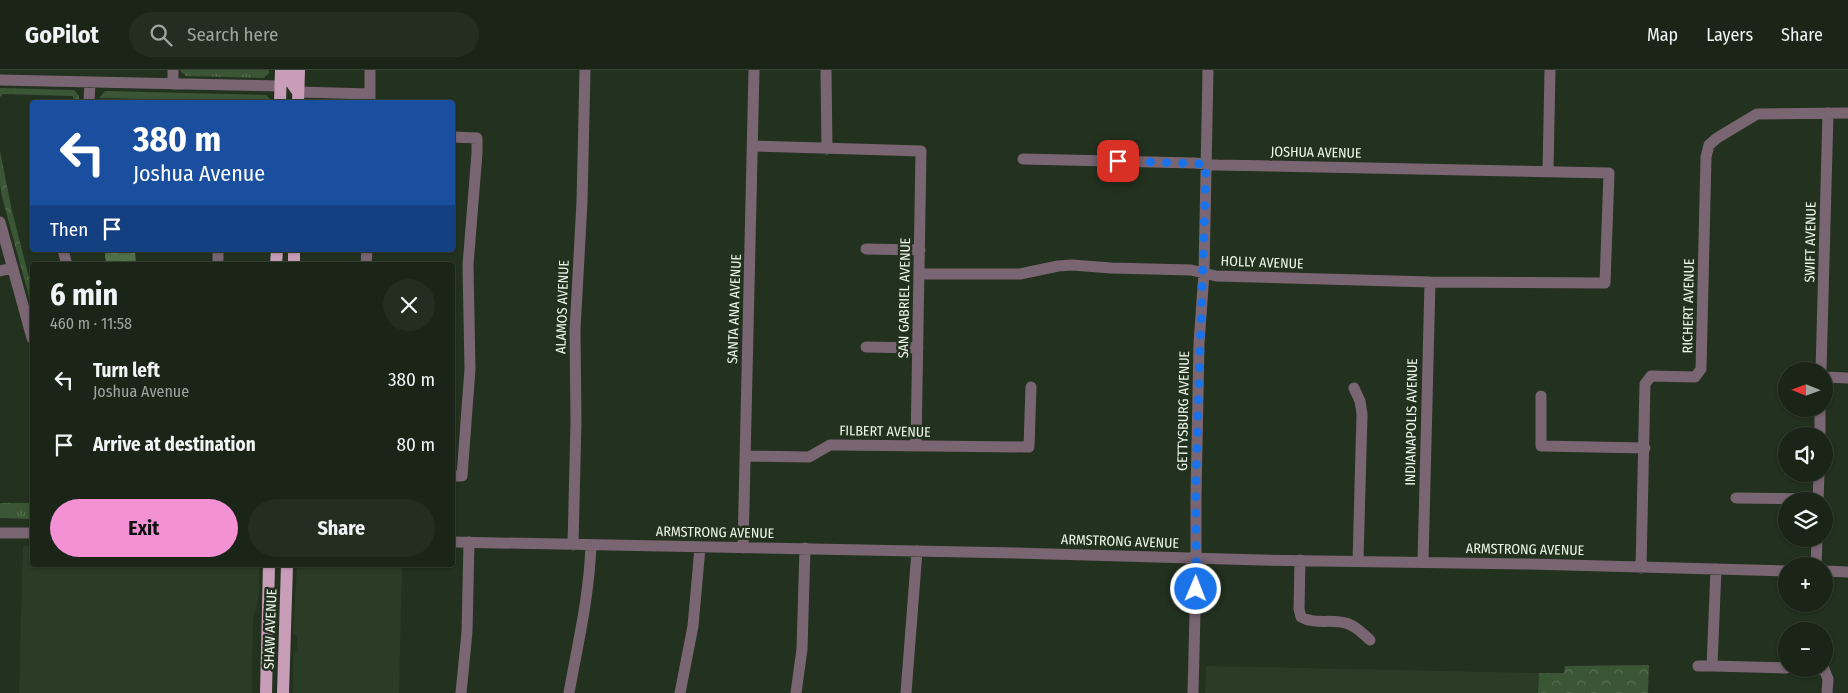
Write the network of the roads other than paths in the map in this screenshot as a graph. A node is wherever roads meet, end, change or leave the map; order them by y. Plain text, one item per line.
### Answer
1 (78, 70) edge
2 (173, 70) edge
3 (281, 70) edge
4 (290, 70) edge
5 (299, 70) edge
6 (370, 70) edge
7 (585, 70) edge
8 (754, 70) edge
9 (826, 70) edge
10 (1208, 70) edge
11 (1550, 70) edge
12 (0, 80) edge
13 (84, 82) junction
14 (173, 84) junction
15 (281, 86) junction
16 (298, 97) edge
17 (370, 98) edge
18 (88, 100) edge
19 (280, 100) edge
20 (290, 100) edge
21 (1828, 112) junction
22 (1848, 113) edge
23 (455, 137) edge
24 (753, 146) junction
25 (827, 149) junction
26 (1023, 159) dead end
27 (1206, 164) junction
28 (1548, 171) junction
29 (0, 222) edge
30 (866, 249) dead end
31 (920, 250) junction
32 (13, 268) junction
33 (0, 271) edge
34 (1204, 273) junction
35 (919, 274) junction
36 (1430, 282) junction
37 (1604, 283) joint
38 (30, 331) edge
39 (866, 347) dead end
40 (918, 348) junction
41 (1821, 362) edge
42 (1833, 377) edge
43 (1848, 378) edge
44 (1031, 387) dead end
45 (1354, 388) dead end
46 (1541, 396) dead end
47 (916, 446) junction
48 (1644, 448) junction
49 (744, 456) junction
50 (457, 476) edge
51 (1736, 498) dead end
52 (1778, 499) edge
53 (0, 533) edge
54 (30, 534) edge
55 (455, 542) edge
56 (470, 542) junction
57 (573, 545) junction
58 (591, 545) junction
59 (700, 548) junction
60 (743, 548) junction
61 (805, 548) junction
62 (916, 551) junction
63 (1196, 558) junction
64 (1300, 560) junction
65 (1358, 561) junction
66 (1423, 562) junction
67 (269, 567) edge
68 (287, 567) edge
69 (1641, 568) junction
70 (1716, 569) junction
71 (1778, 571) edge
72 (1833, 571) edge
73 (1848, 572) edge
74 (1370, 640) dead end
75 (1698, 666) dead end
76 (1712, 666) junction
77 (1778, 668) edge
78 (1826, 677) edge
79 (266, 693) edge
80 (283, 693) edge
81 (461, 693) edge
82 (569, 693) edge
83 (680, 693) edge
84 (796, 693) edge
85 (906, 693) edge
86 (1193, 693) edge
87 (1827, 693) edge

1 - 13 street
2 - 14 street
3 - 15 main road
4 - 16 main road
5 - 16 main road
6 - 17 street
7 - 57 street, ALAMOS AVENUE
8 - 24 street, SANTA ANA AVENUE
9 - 25 street
10 - 27 street, GETTYSBURG AVENUE
11 - 28 street
12 - 13 street
13 - 14 street
13 - 18 street
14 - 15 street
15 - 19 main road
15 - 20 main road
16 - 17 street
21 - 22 street
21 - 41 street, SWIFT AVENUE
21 - 48 street, RICHERT AVENUE
23 - 50 street
24 - 25 street
24 - 49 street, SANTA ANA AVENUE
25 - 31 street, SAN GABRIEL AVENUE
26 - 27 street, JOSHUA AVENUE
27 - 28 street, JOSHUA AVENUE
27 - 34 street, GETTYSBURG AVENUE
28 - 37 street, JOSHUA AVENUE
29 - 32 street
30 - 31 street
31 - 35 street, SAN GABRIEL AVENUE
32 - 33 street
32 - 38 street
34 - 35 street, HOLLY AVENUE
34 - 36 street, HOLLY AVENUE
34 - 63 street, GETTYSBURG AVENUE
35 - 40 street, SAN GABRIEL AVENUE
36 - 37 street, HOLLY AVENUE
36 - 66 street, INDIANAPOLIS AVENUE
39 - 40 street
40 - 47 street, SAN GABRIEL AVENUE
42 - 43 street
44 - 47 street, FILBERT AVENUE
45 - 65 street
46 - 48 street
47 - 49 street, FILBERT AVENUE
48 - 69 street, RICHERT AVENUE
49 - 60 street, SANTA ANA AVENUE
51 - 52 street
53 - 54 street
55 - 56 street, ARMSTRONG AVENUE
56 - 57 street, ARMSTRONG AVENUE
56 - 81 street
57 - 58 street, ARMSTRONG AVENUE
58 - 59 street, ARMSTRONG AVENUE
58 - 82 street
59 - 60 street, ARMSTRONG AVENUE
59 - 83 street
60 - 61 street, ARMSTRONG AVENUE
61 - 62 street, ARMSTRONG AVENUE
61 - 84 street
62 - 63 street, ARMSTRONG AVENUE
62 - 85 street
63 - 64 street, ARMSTRONG AVENUE
63 - 86 street, GETTYSBURG AVENUE
64 - 65 street, ARMSTRONG AVENUE
64 - 74 street
65 - 66 street, ARMSTRONG AVENUE
66 - 69 street, ARMSTRONG AVENUE
67 - 79 main road, SHAW AVENUE
68 - 80 main road, SHAW AVENUE
69 - 70 street, ARMSTRONG AVENUE
70 - 71 street, ARMSTRONG AVENUE
70 - 76 street
72 - 73 street
75 - 76 street
76 - 77 street
78 - 87 street

